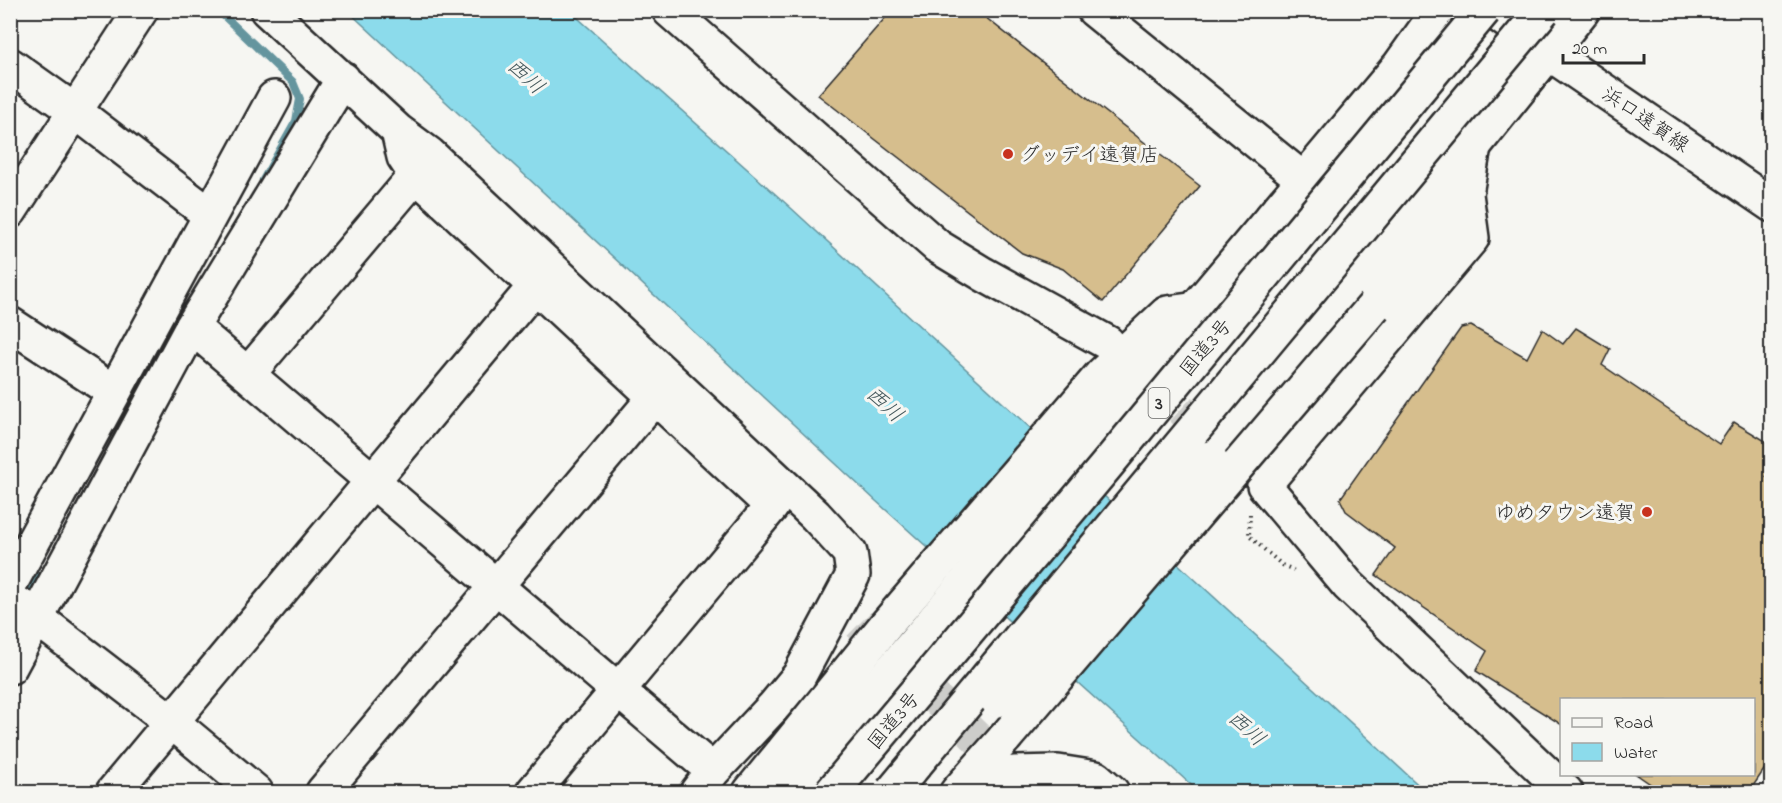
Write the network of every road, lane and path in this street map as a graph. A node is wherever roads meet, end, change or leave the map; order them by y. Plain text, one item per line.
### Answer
1 (141, 10) edge
2 (267, 10) edge
3 (669, 10) edge
4 (1094, 10) edge
5 (1439, 10) edge
6 (1484, 10) edge
7 (1492, 10) edge
8 (1543, 10) edge
9 (1583, 10) edge
10 (1550, 54) junction
11 (10, 65) edge
12 (344, 80) junction
13 (273, 98) dead end
14 (76, 112) junction
15 (398, 131) junction
16 (1474, 146) junction
17 (417, 175) junction
18 (1304, 180) junction
19 (1466, 194) junction
20 (1772, 205) edge
21 (10, 211) edge
22 (210, 215) junction
23 (536, 285) junction
24 (192, 327) junction
25 (15, 336) edge
26 (1112, 370) junction
27 (248, 375) junction
28 (114, 392) junction
29 (655, 397) junction
30 (373, 482) junction
31 (10, 584) edge
32 (496, 587) junction
33 (10, 598) edge
34 (38, 617) junction
35 (860, 618) junction
36 (10, 666) edge
37 (619, 691) junction
38 (172, 722) junction
39 (705, 782) edge
40 (113, 792) edge
41 (256, 792) edge
42 (323, 792) edge
43 (533, 792) edge
44 (750, 792) edge
45 (787, 792) edge
46 (832, 792) edge
47 (892, 792) edge
48 (911, 792) edge
49 (957, 792) edge
50 (997, 792) edge
51 (1112, 792) edge
52 (1566, 792) edge

1 - 14 main road
2 - 12 main road
3 - 26 main road
4 - 18 main road
5 - 18 main road
6 - 46 main road, 国道3号 / 3, bridge
7 - 10 main road, 浜口遠賀線
8 - 47 main road, 3, bridge
9 - 10 main road
10 - 16 main road
10 - 20 main road, 浜口遠賀線
11 - 14 main road
12 - 15 main road
12 - 24 main road
13 - 22 main road
14 - 21 main road
14 - 22 main road
15 - 17 main road
15 - 35 main road
16 - 19 main road
16 - 48 main road, bridge
17 - 23 main road
17 - 27 main road
18 - 26 main road
19 - 49 main road, bridge
19 - 52 main road
22 - 28 main road
23 - 29 main road
23 - 30 main road
24 - 27 main road
24 - 34 main road
25 - 28 main road
26 - 35 main road
26 - 45 main road
27 - 30 main road
28 - 31 main road
29 - 32 main road
29 - 37 main road
30 - 32 main road
30 - 38 main road
32 - 37 main road
32 - 42 main road
33 - 34 main road
34 - 36 main road
34 - 38 main road
35 - 39 main road
35 - 44 main road
37 - 39 main road
37 - 43 main road
38 - 40 main road
38 - 41 main road
50 - 51 main road

